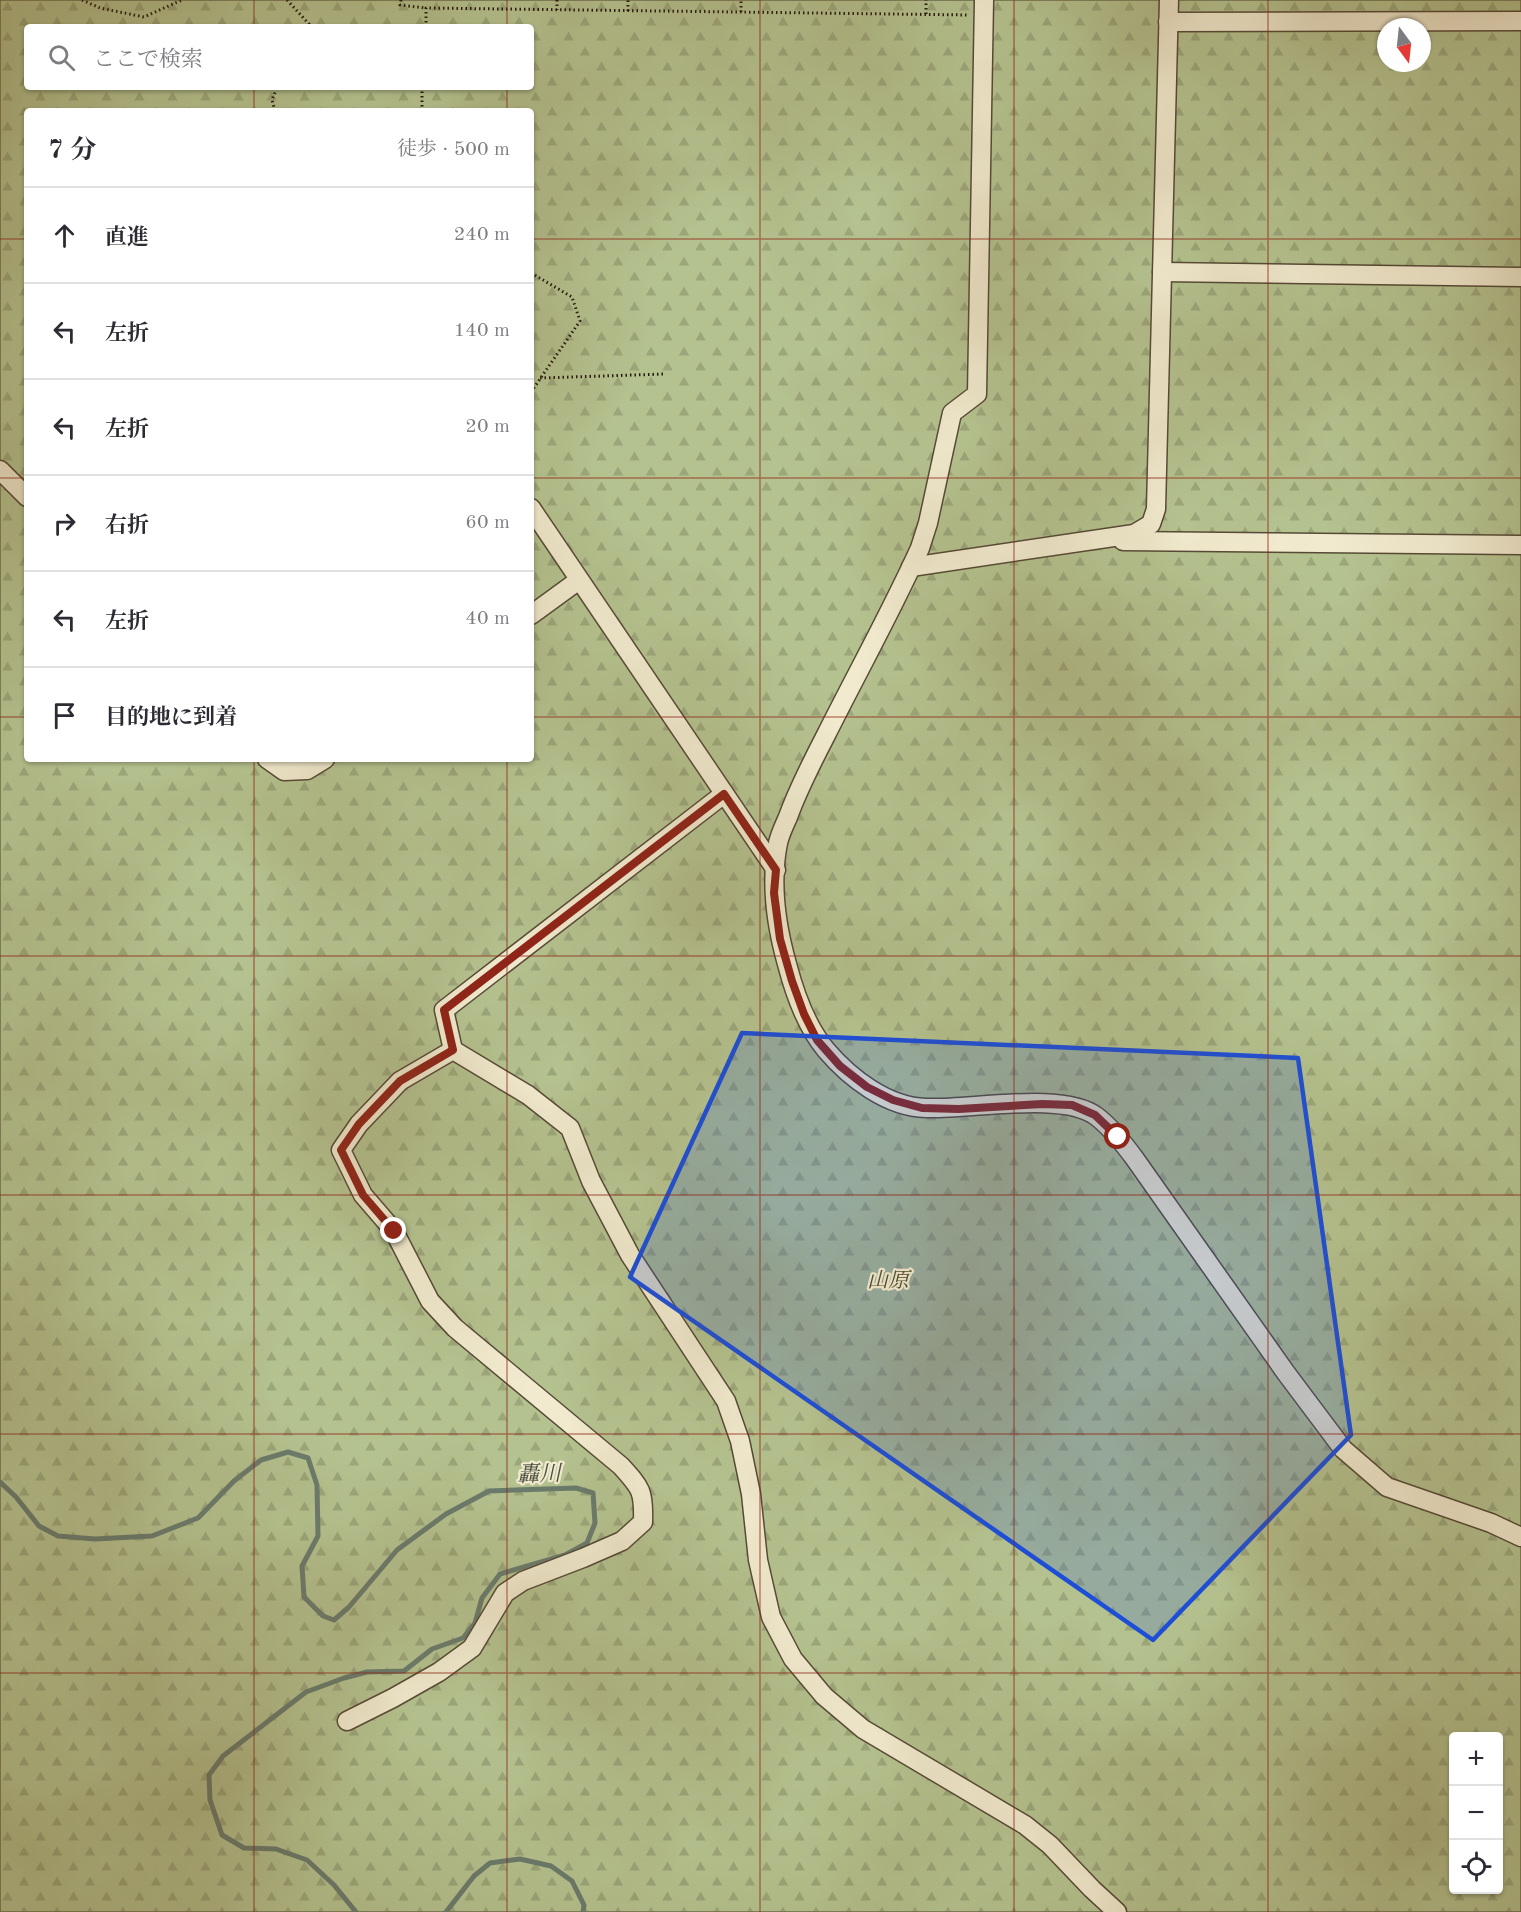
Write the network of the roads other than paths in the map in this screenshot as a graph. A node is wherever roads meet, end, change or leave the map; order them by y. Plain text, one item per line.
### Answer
1 (1169, 0) edge
2 (984, 8) edge
3 (1521, 21) edge
4 (1168, 22) junction
5 (1162, 272) junction
6 (1521, 277) edge
7 (0, 470) edge
8 (24, 494) edge
9 (534, 512) edge
10 (1097, 541) junction
11 (1521, 545) edge
12 (911, 567) junction
13 (579, 580) junction
14 (534, 613) edge
15 (271, 762) edge
16 (320, 762) edge
17 (724, 794) junction
18 (776, 870) junction
19 (453, 1050) junction
20 (1521, 1537) edge
21 (346, 1721) dead end
22 (1117, 1912) edge

1 - 4 street
2 - 12 street
3 - 4 street
4 - 5 street
5 - 6 street
5 - 10 street
7 - 8 street
9 - 13 street
10 - 11 street
10 - 12 street
12 - 18 street
13 - 14 street
13 - 17 street
15 - 16 street
17 - 18 street
17 - 19 street
18 - 20 street
19 - 21 street
19 - 22 street

